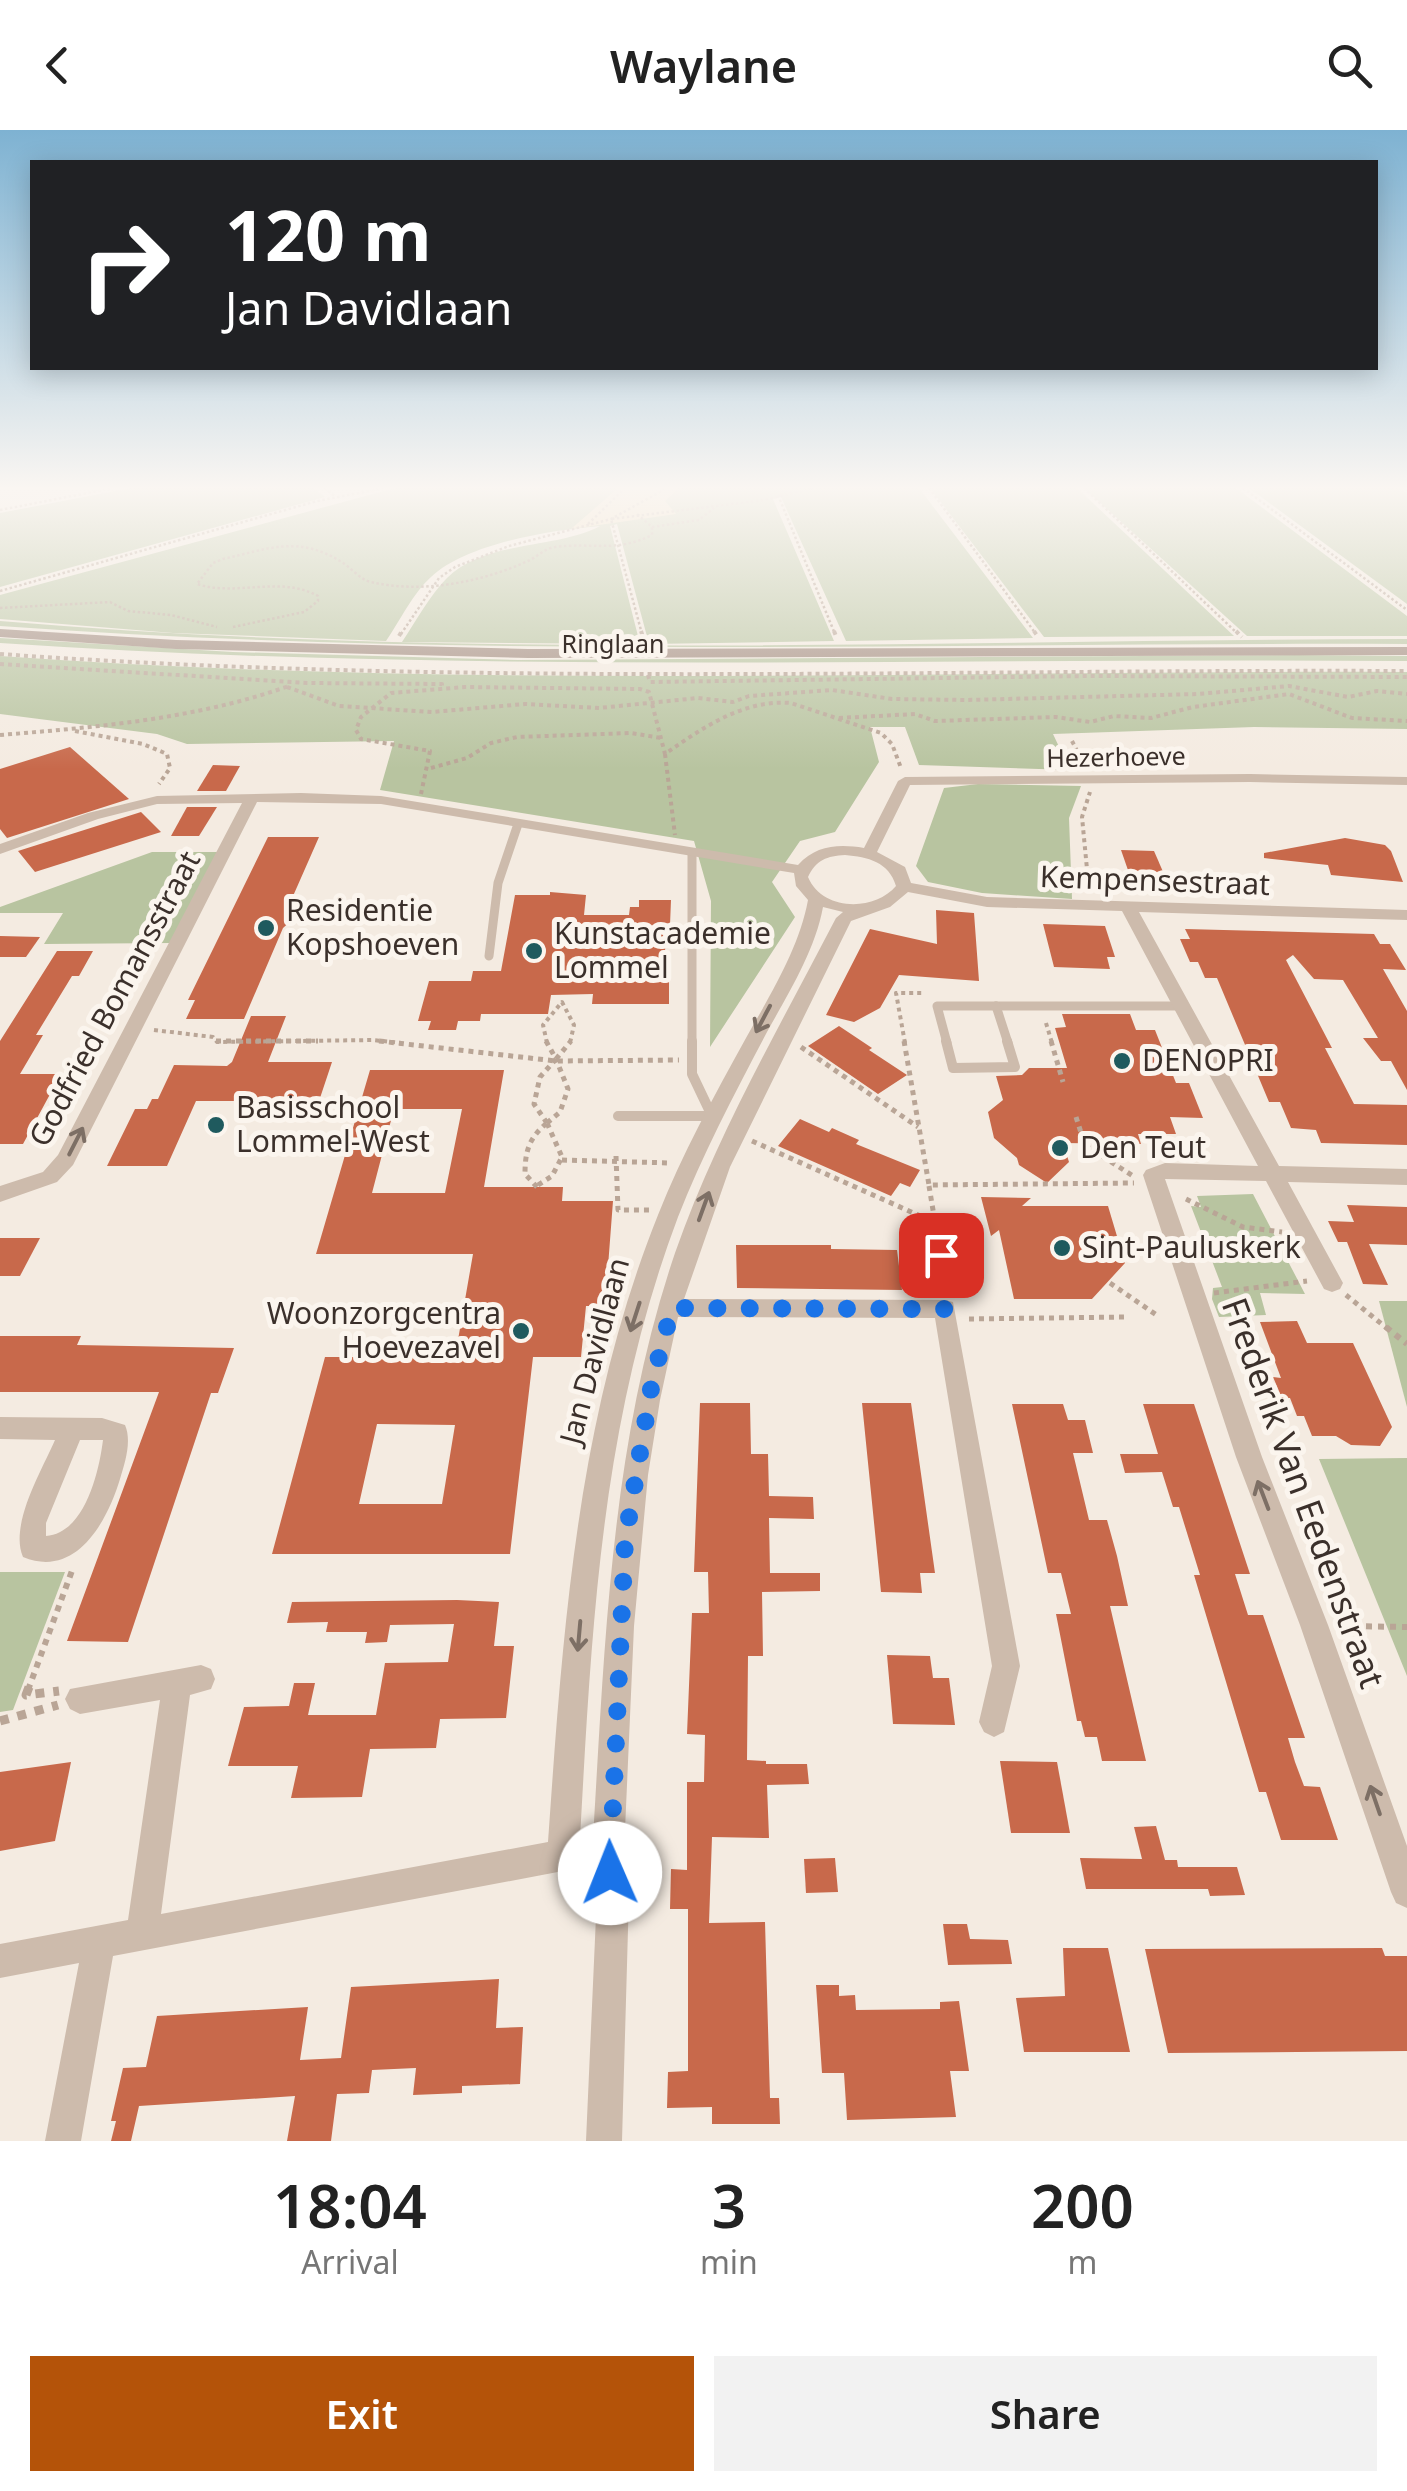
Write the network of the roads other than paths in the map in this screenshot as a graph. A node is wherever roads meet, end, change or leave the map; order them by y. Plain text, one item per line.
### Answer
1 (0, 634) edge
2 (0, 648) edge
3 (1407, 652) edge
4 (1407, 666) edge
5 (1407, 781) edge
6 (252, 798) junction
7 (518, 824) junction
8 (0, 849) edge
9 (684, 853) junction
10 (868, 853) junction
11 (802, 870) junction
12 (904, 886) junction
13 (816, 899) junction
14 (858, 909) junction
15 (1129, 909) junction
16 (1407, 916) edge
17 (489, 956) dead end
18 (793, 963) junction
19 (818, 969) junction
20 (996, 1005) junction
21 (1181, 1006) junction
22 (734, 1076) junction
23 (759, 1083) junction
24 (618, 1116) dead end
25 (712, 1116) junction
26 (1273, 1173) junction
27 (1407, 1177) edge
28 (0, 1194) edge
29 (1331, 1281) road end
30 (672, 1308) junction
31 (0, 1428) edge
32 (72, 1430) junction
33 (588, 1538) junction
34 (625, 1541) junction
35 (80, 1699) road end
36 (994, 1722) dead end
37 (608, 1853) junction
38 (563, 1855) junction
39 (1407, 1892) edge
40 (142, 1935) junction
41 (99, 1943) junction
42 (0, 1961) edge
43 (63, 2141) edge
44 (604, 2141) edge

1 - 3 main road, Ringlaan
2 - 4 main road, Ringlaan
5 - 10 street, Hezerhoeve
6 - 7 street
6 - 8 street
28 -> 6 street, Godfried Bomansstraat
7 - 9 street
7 - 17 lane
9 - 11 street
9 - 25 lane
10 - 11 street
10 - 12 street
11 - 13 street
12 - 14 street
12 - 15 street, Kempensestraat
13 - 14 street
13 - 18 street, Jan Davidlaan
14 - 19 street, Jan Davidlaan
15 - 16 street, Kempensestraat
15 - 21 street
18 - 19 street
18 -> 22 street, Jan Davidlaan
19 - 23 street, Jan Davidlaan
20 - 20 lane
20 - 21 lane
21 - 26 street
22 - 23 street
22 - 25 street, Jan Davidlaan
30 -> 23 street, Jan Davidlaan
24 - 25 lane
25 -> 33 street, Jan Davidlaan
26 - 27 street
26 - 29 street
39 -> 26 street, Frederik Van Eedenstraat
30 - 34 street, Jan Davidlaan
30 - 36 street, Jan Davidlaan
31 - 32 street
32 - 32 street
33 - 34 street
33 -> 38 street, Jan Davidlaan
34 - 37 street, Jan Davidlaan
35 - 40 street
37 - 38 street
37 - 44 street, Jan Davidlaan
38 - 40 street
40 - 41 street
41 - 42 street
41 - 43 street

